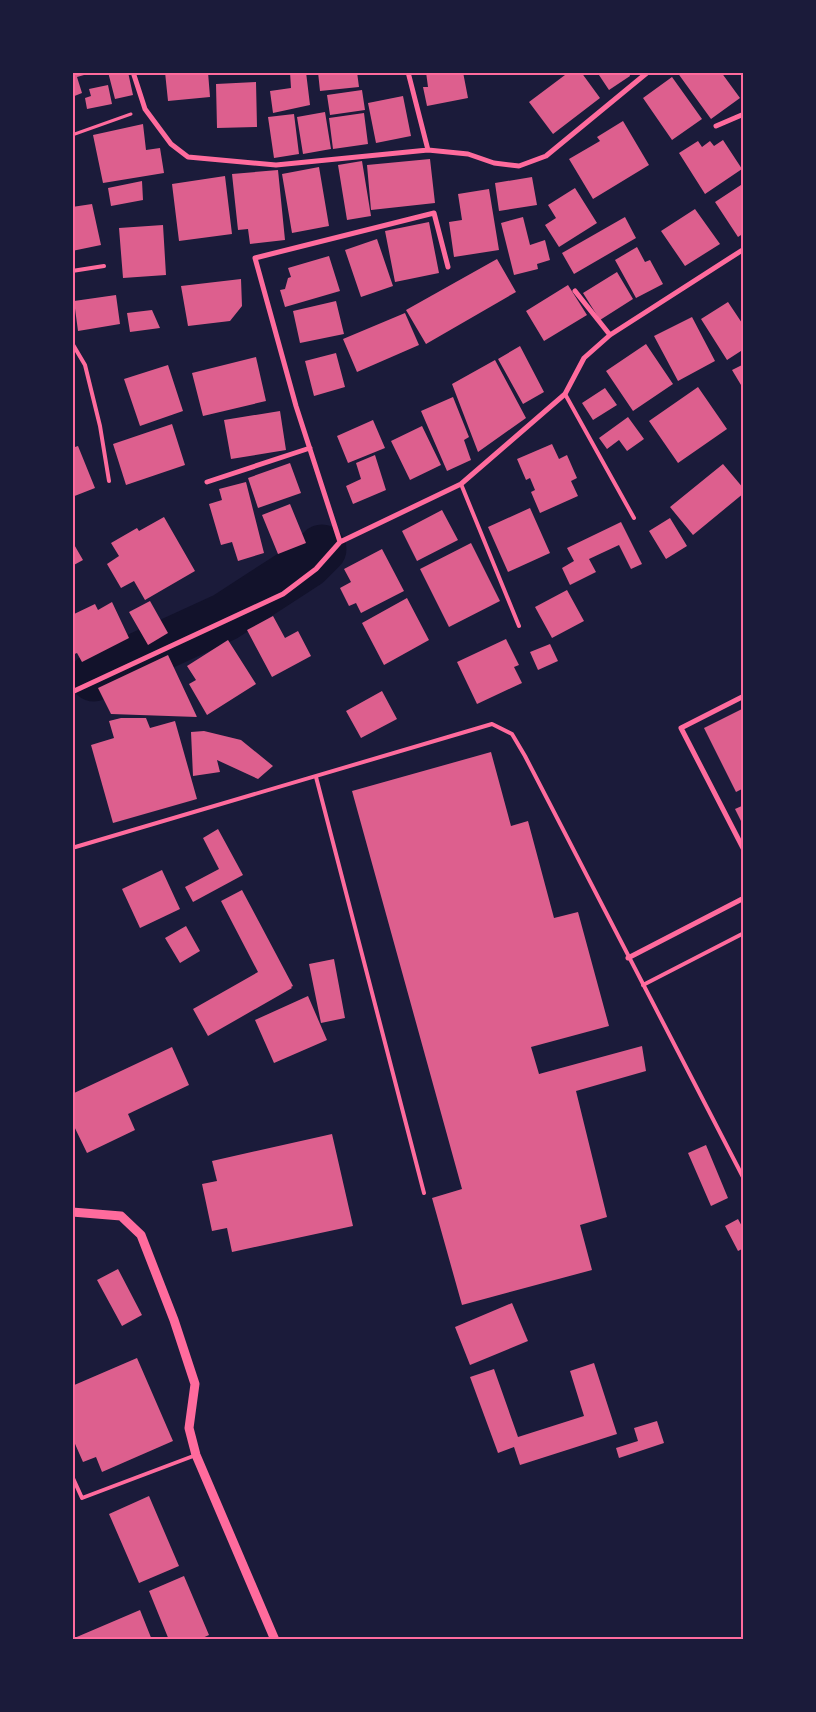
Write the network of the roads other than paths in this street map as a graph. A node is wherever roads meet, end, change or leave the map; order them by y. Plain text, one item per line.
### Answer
1 (133, 72) edge
2 (408, 72) edge
3 (648, 72) edge
4 (744, 114) edge
5 (716, 126) dead end
6 (428, 150) junction
7 (744, 249) edge
8 (104, 266) dead end
9 (448, 267) dead end
10 (72, 271) edge
11 (575, 291) dead end
12 (610, 335) junction
13 (72, 343) edge
14 (564, 394) junction
15 (310, 448) junction
16 (109, 482) dead end
17 (207, 482) dead end
18 (461, 484) junction
19 (634, 518) dead end
20 (340, 542) junction
21 (519, 626) dead end
22 (72, 692) edge
23 (744, 696) edge
24 (316, 777) junction
25 (72, 848) edge
26 (744, 850) edge
27 (744, 898) edge
28 (744, 933) edge
29 (628, 958) junction
30 (643, 985) junction
31 (744, 1179) edge
32 (424, 1192) dead end
33 (72, 1212) edge
34 (196, 1455) junction
35 (72, 1476) edge
36 (275, 1640) edge

1 - 6 street
2 - 6 street
3 - 6 street
4 - 5 street
7 - 12 street
8 - 10 lane
9 - 15 street
11 - 12 street
12 - 14 street
13 - 16 lane
14 - 18 street
14 - 19 lane
15 - 17 street
15 - 20 street
18 - 20 street
18 - 21 lane
20 - 22 street
23 - 26 street
24 - 25 lane
24 - 29 lane
24 - 32 lane
27 - 29 street
28 - 30 lane
29 - 30 lane
30 - 31 lane
33 - 34 street
34 - 35 lane
34 - 36 street

